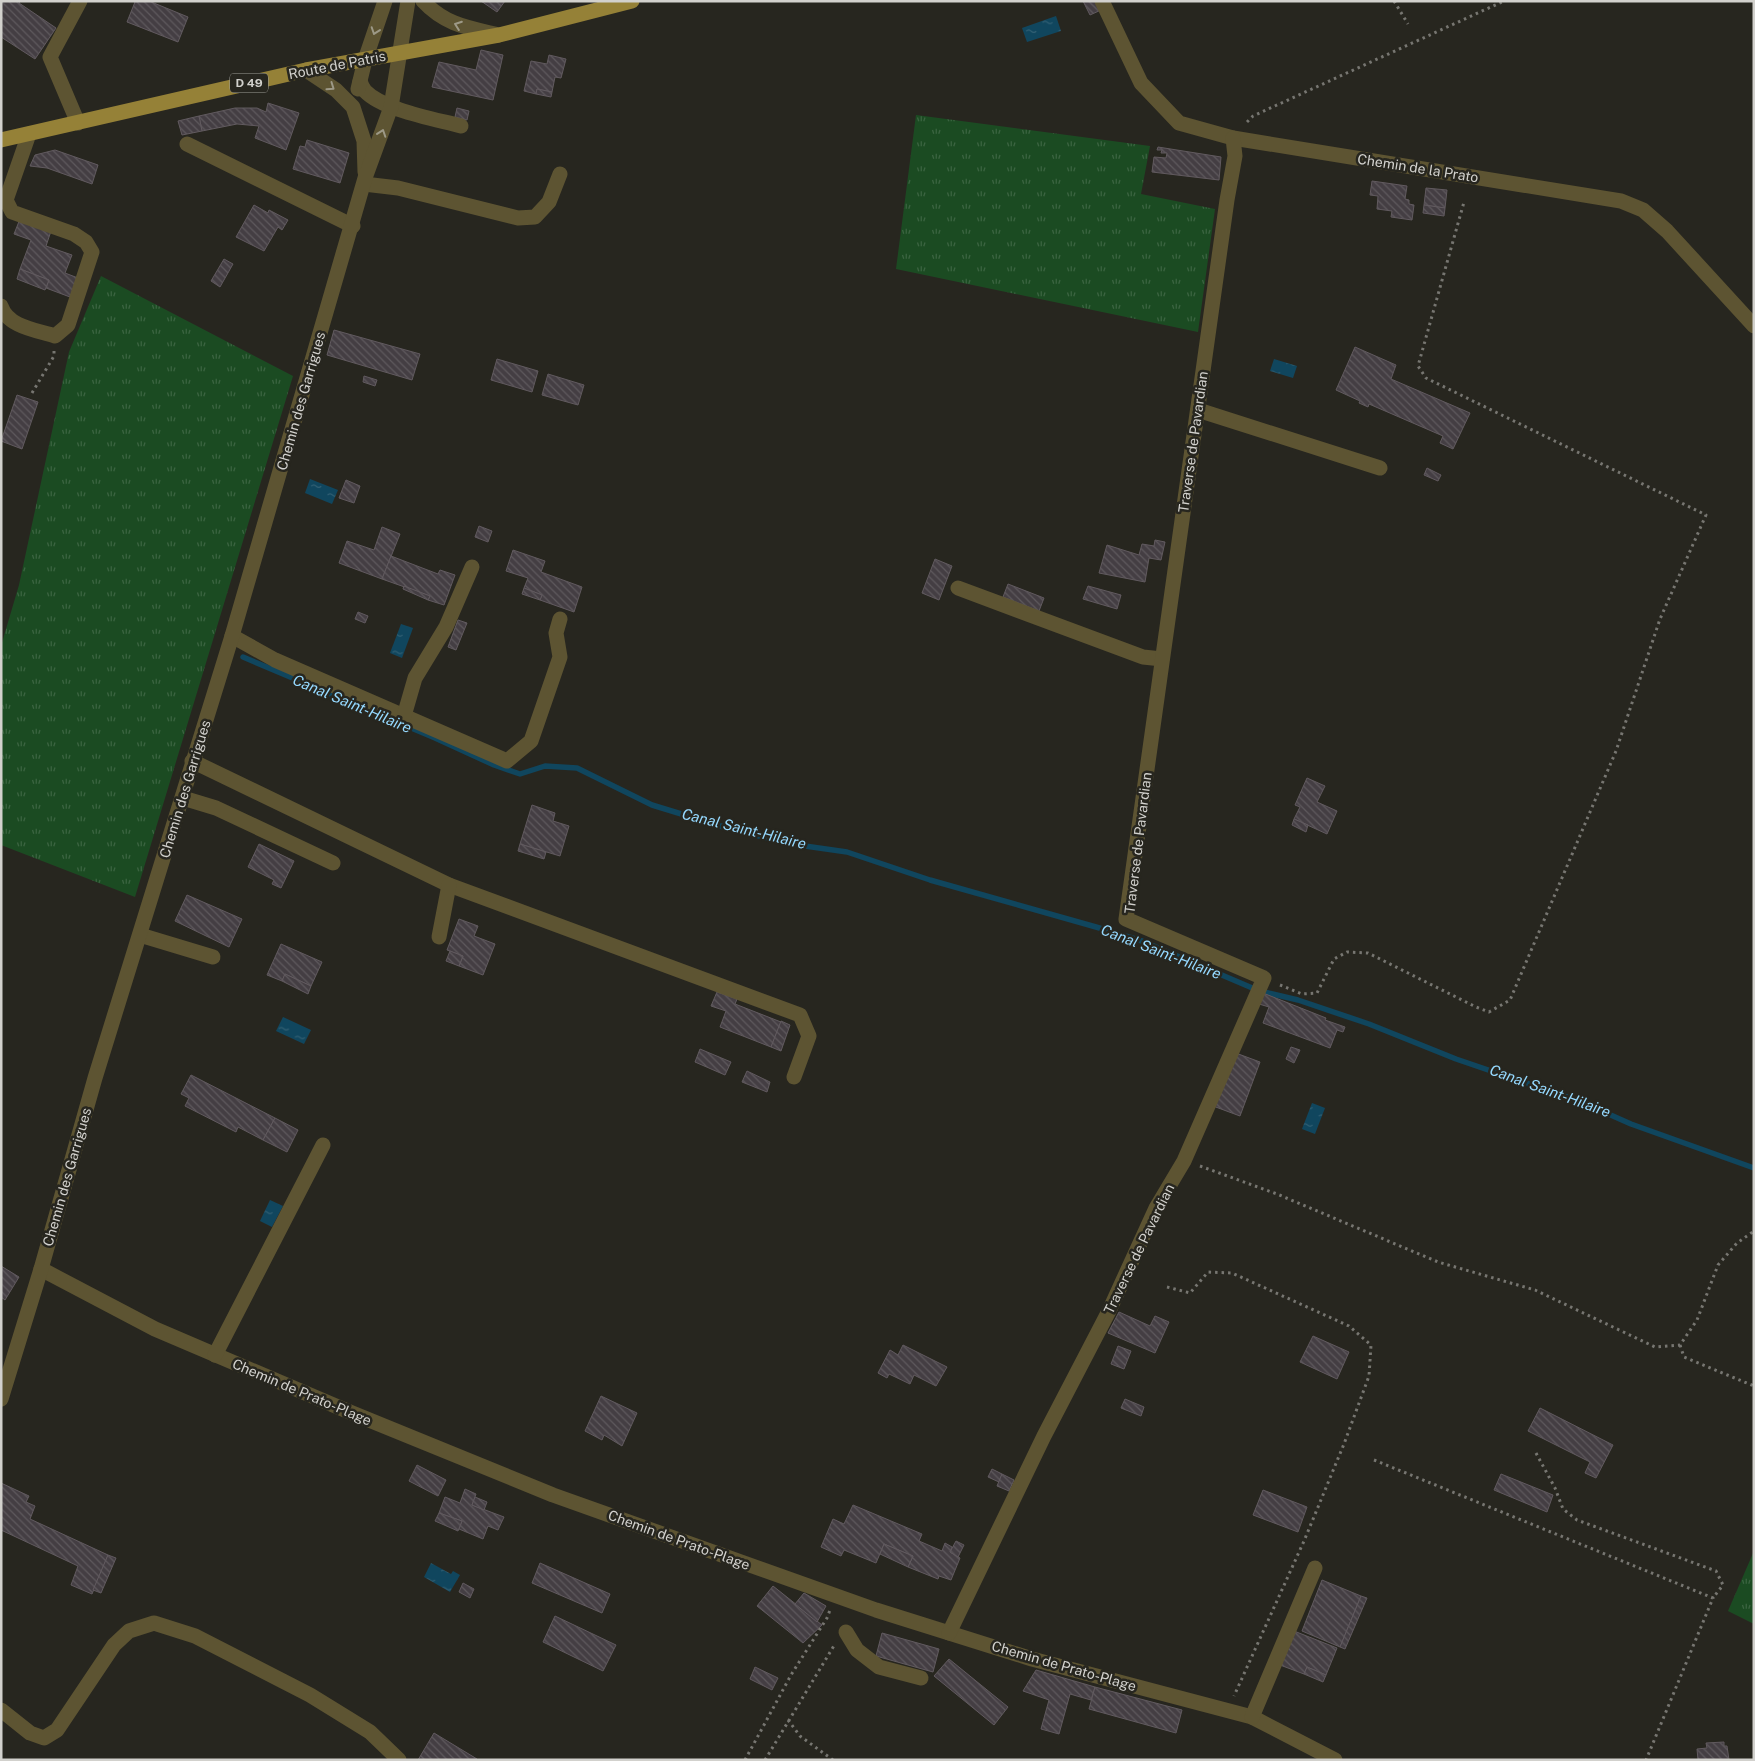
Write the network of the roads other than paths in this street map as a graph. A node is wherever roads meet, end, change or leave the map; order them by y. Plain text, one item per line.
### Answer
1 (80, 1) edge
2 (385, 1) edge
3 (408, 1) edge
4 (423, 1) edge
5 (632, 1) edge
6 (1102, 1) edge
7 (499, 35) junction
8 (399, 54) junction
9 (365, 60) junction
10 (306, 70) junction
11 (360, 81) junction
12 (353, 107) junction
13 (391, 107) junction
14 (78, 123) junction
15 (462, 126) dead end
16 (29, 134) junction
17 (1233, 138) junction
18 (1, 140) edge
19 (187, 144) dead end
20 (560, 174) dead end
21 (365, 181) junction
22 (353, 226) junction
23 (1, 306) edge
24 (1754, 326) edge
25 (1198, 410) junction
26 (1380, 468) dead end
27 (472, 566) dead end
28 (958, 588) dead end
29 (560, 619) dead end
30 (232, 636) junction
31 (1162, 659) junction
32 (404, 716) junction
33 (192, 761) junction
34 (183, 798) junction
35 (333, 863) dead end
36 (449, 885) junction
37 (140, 935) junction
38 (439, 937) dead end
39 (213, 957) dead end
40 (794, 1077) dead end
41 (323, 1145) dead end
42 (41, 1269) junction
43 (215, 1355) junction
44 (1, 1399) edge
45 (1315, 1568) dead end
46 (846, 1632) road end
47 (949, 1633) junction
48 (921, 1678) dead end
49 (1, 1710) edge
50 (1252, 1717) junction
51 (399, 1760) edge
52 (1335, 1760) edge

1 - 14 street
2 -> 9 street
3 - 8 street, Chemin des Garrigues
7 -> 4 street
5 - 7 main road, D 49
6 - 17 street, Chemin de la Prato
7 - 8 main road, Route de Patris / D 49
8 - 9 main road, Route de Patris / D 49
8 - 13 street, Chemin des Garrigues
9 - 10 main road, Route de Patris / D 49
9 - 11 street
10 -> 12 street, Chemin des Garrigues
10 - 14 main road, Route de Patris / D 49
11 - 12 street
11 - 13 street
12 - 21 street, Chemin des Garrigues
13 - 15 street
21 -> 13 street, Chemin des Garrigues
14 - 16 main road, Route de Patris / D 49
16 - 18 main road, Route de Patris / D 49
16 - 23 street
17 - 24 street, Chemin de la Prato
17 - 25 street, Traverse de Pavardian
19 - 22 street
20 - 21 street
21 - 22 street, Chemin des Garrigues
22 - 30 street, Chemin des Garrigues
25 - 26 street
25 - 31 street, Traverse de Pavardian
27 - 32 street
28 - 31 street
29 - 32 street
30 - 32 street
30 - 33 street, Chemin des Garrigues
31 - 47 street, Traverse de Pavardian
33 - 34 street, Chemin des Garrigues
33 - 36 street
34 - 35 street
34 - 37 street, Chemin des Garrigues
36 - 38 street
36 - 40 street
37 - 39 street
37 - 42 street, Chemin des Garrigues
41 - 43 street
42 - 43 street, Chemin de Prato-Plage
42 - 44 street, Chemin des Garrigues
43 - 47 street, Chemin de Prato-Plage
45 - 50 street
46 - 48 street
47 - 50 street, Chemin de Prato-Plage
49 - 51 street
50 - 52 street, Chemin de Prato-Plage

